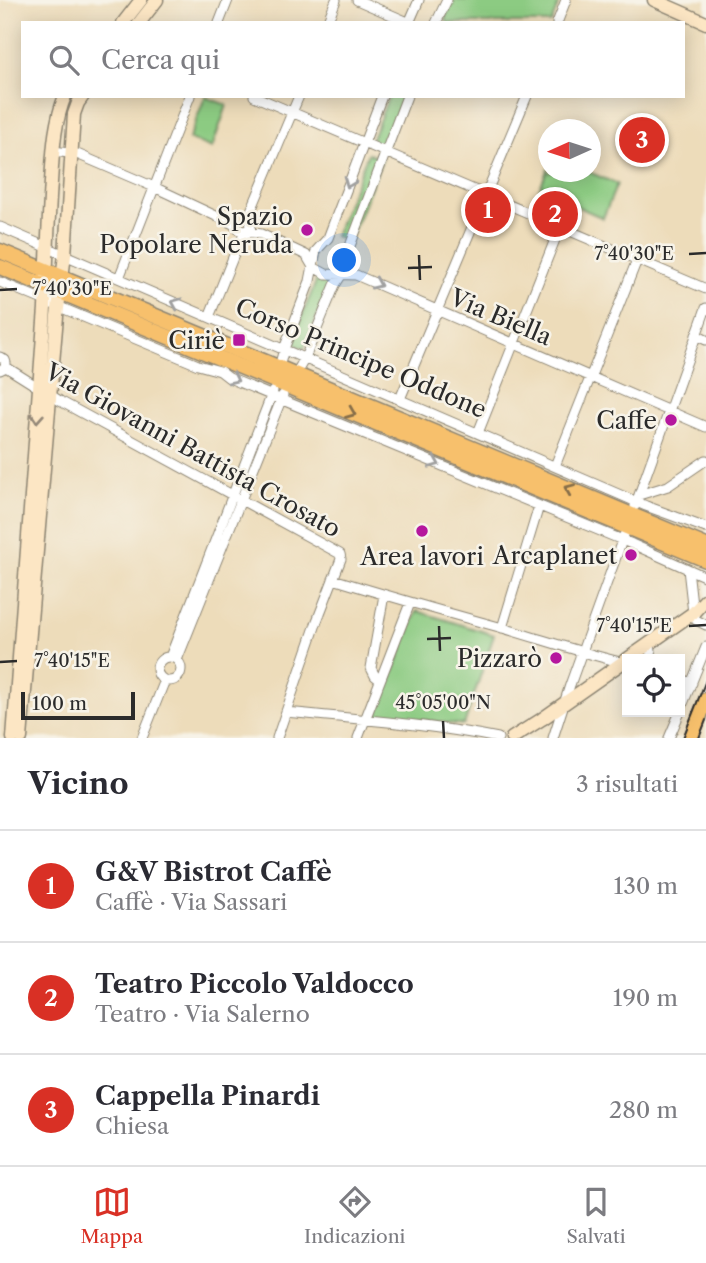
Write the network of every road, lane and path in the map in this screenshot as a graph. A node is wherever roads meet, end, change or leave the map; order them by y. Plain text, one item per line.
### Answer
1 (141, 0) edge
2 (157, 0) edge
3 (228, 0) edge
4 (336, 0) edge
5 (357, 0) edge
6 (419, 0) edge
7 (447, 0) edge
8 (566, 0) edge
9 (654, 0) edge
10 (125, 21) edge
11 (141, 21) edge
12 (220, 21) edge
13 (328, 21) edge
14 (405, 21) edge
15 (411, 21) edge
16 (437, 21) edge
17 (558, 21) edge
18 (706, 23) edge
19 (64, 98) edge
20 (82, 98) edge
21 (189, 98) edge
22 (258, 98) edge
23 (298, 98) edge
24 (381, 98) edge
25 (406, 98) edge
26 (526, 98) edge
27 (292, 113) junction
28 (365, 144) junction
29 (53, 151) junction
30 (385, 152) junction
31 (73, 153) junction
32 (154, 187) junction
33 (485, 196) junction
34 (0, 227) edge
35 (560, 227) junction
36 (246, 232) junction
37 (46, 246) junction
38 (0, 251) edge
39 (65, 255) junction
40 (636, 260) junction
41 (0, 267) edge
42 (313, 267) junction
43 (46, 271) junction
44 (342, 274) junction
45 (119, 278) junction
46 (0, 282) edge
47 (706, 289) edge
48 (60, 292) junction
49 (45, 293) junction
50 (706, 308) edge
51 (437, 311) junction
52 (209, 317) junction
53 (696, 335) junction
54 (706, 340) edge
55 (514, 344) junction
56 (284, 349) junction
57 (0, 357) edge
58 (305, 358) junction
59 (3, 368) edge
60 (279, 368) junction
61 (590, 377) junction
62 (39, 387) junction
63 (282, 388) junction
64 (51, 394) junction
65 (400, 399) junction
66 (669, 411) junction
67 (706, 427) edge
68 (478, 433) junction
69 (706, 460) edge
70 (555, 466) junction
71 (662, 489) junction
72 (237, 497) junction
73 (538, 506) junction
74 (659, 510) junction
75 (632, 516) junction
76 (706, 528) edge
77 (706, 546) edge
78 (706, 560) edge
79 (688, 569) junction
80 (706, 577) edge
81 (333, 579) junction
82 (383, 595) junction
83 (706, 599) edge
84 (410, 603) junction
85 (700, 611) edge
86 (706, 625) edge
87 (502, 628) junction
88 (650, 642) junction
89 (706, 647) edge
90 (582, 653) junction
91 (636, 654) edge
92 (651, 654) edge
93 (174, 659) junction
94 (622, 663) edge
95 (622, 665) edge
96 (165, 680) junction
97 (380, 681) junction
98 (685, 681) edge
99 (692, 683) junction
100 (685, 700) edge
101 (706, 700) edge
102 (564, 704) junction
103 (286, 712) junction
104 (678, 717) edge
105 (366, 720) junction
106 (468, 735) edge
107 (13, 738) edge
108 (22, 738) edge
109 (142, 738) edge
110 (277, 738) edge
111 (358, 738) edge
112 (498, 738) edge
113 (512, 738) edge
114 (553, 738) edge
115 (669, 738) edge
116 (691, 738) edge

1 - 10 street
2 - 11 street
3 - 12 street
4 - 13 street
5 - 14 street
6 - 15 street
7 - 16 street
8 - 17 street
9 - 18 street
19 - 29 street
20 - 31 street
21 - 32 street
22 - 27 street
23 - 27 street
24 - 28 street
25 - 30 street
26 - 33 street
27 - 28 street
27 - 36 street
28 - 30 street
28 -> 42 street
29 - 31 street, Via Biella
29 - 37 street
30 - 33 street
30 - 44 street
31 - 32 street, Via Biella
31 - 39 street
32 - 36 street, Via Biella
32 - 45 street
33 - 35 street
33 - 51 street
34 - 37 street, Corso Principe Oddone
35 - 40 street
35 - 55 street
36 - 42 street, Via Biella
36 - 52 street
37 - 39 street, Corso Principe Oddone
37 - 43 street
38 - 43 main road, Corso Principe Oddone
39 - 45 street, Corso Principe Oddone
39 - 48 street
40 - 47 street
40 - 61 street
41 - 49 main road, Corso Principe Oddone
42 - 44 street, Via Biella
42 - 56 street
43 - 48 main road, Corso Principe Oddone
43 - 49 street
44 -> 51 street, Via Biella
44 - 58 street
52 -> 45 street, Corso Principe Oddone
46 - 49 street, Corso Principe Oddone
48 - 49 main road, Corso Principe Oddone
48 - 60 main road, Corso Principe Oddone
48 -> 63 main road, Corso Principe Oddone
48 - 64 street
49 - 62 street
50 - 53 street
51 - 55 street, Via Biella
51 - 65 street
52 - 56 street, Corso Principe Oddone
53 - 54 street
53 - 66 street
55 - 61 street, Via Biella
55 - 68 street
56 - 58 street, Corso Principe Oddone
56 - 60 street
57 - 59 street
58 - 63 street
58 - 65 street, Corso Principe Oddone
59 - 62 street, Via Giovanni Battista Crosato
60 - 63 main road, Corso Principe Oddone
61 - 66 street, Via Biella
61 - 70 street
62 - 64 street, Via Giovanni Battista Crosato
62 -> 107 street
63 - 72 street
63 -> 73 street, Corso Principe Oddone
63 - 75 main road, Corso Principe Oddone
64 - 72 street, Via Giovanni Battista Crosato
64 - 108 street
65 - 68 street, Corso Principe Oddone
66 - 67 street, Via Biella
66 - 75 street
68 - 70 street, Corso Principe Oddone
69 - 71 street
70 - 75 street, Corso Principe Oddone
71 - 74 street
71 - 75 street
72 - 81 street, Via Giovanni Battista Crosato
72 - 93 street
73 - 75 street, Corso Principe Oddone
73 - 87 street
74 - 75 street, Corso Principe Oddone
74 - 76 street, Corso Principe Oddone
75 - 77 main road, Corso Principe Oddone
75 - 78 main road, Corso Principe Oddone
75 - 79 street, Corso Principe Oddone
75 - 90 street
79 - 80 street, Corso Principe Oddone
79 - 85 street
81 - 82 street
81 - 103 street
82 - 84 street
82 - 97 street
83 - 85 street
84 - 87 street
84 - 97 street
85 - 86 street
85 - 88 street
87 - 90 street
88 - 91 street
88 - 92 street
89 - 99 street
90 - 94 street
90 - 102 street
93 - 96 street
93 - 96 street
95 - 102 street
96 - 109 street
97 - 105 street
98 - 99 street
99 - 100 street
101 - 116 main road
102 - 113 street
102 - 114 street
103 - 105 street
103 - 110 street
104 - 115 street
105 - 106 street
105 - 111 street
106 - 112 street

